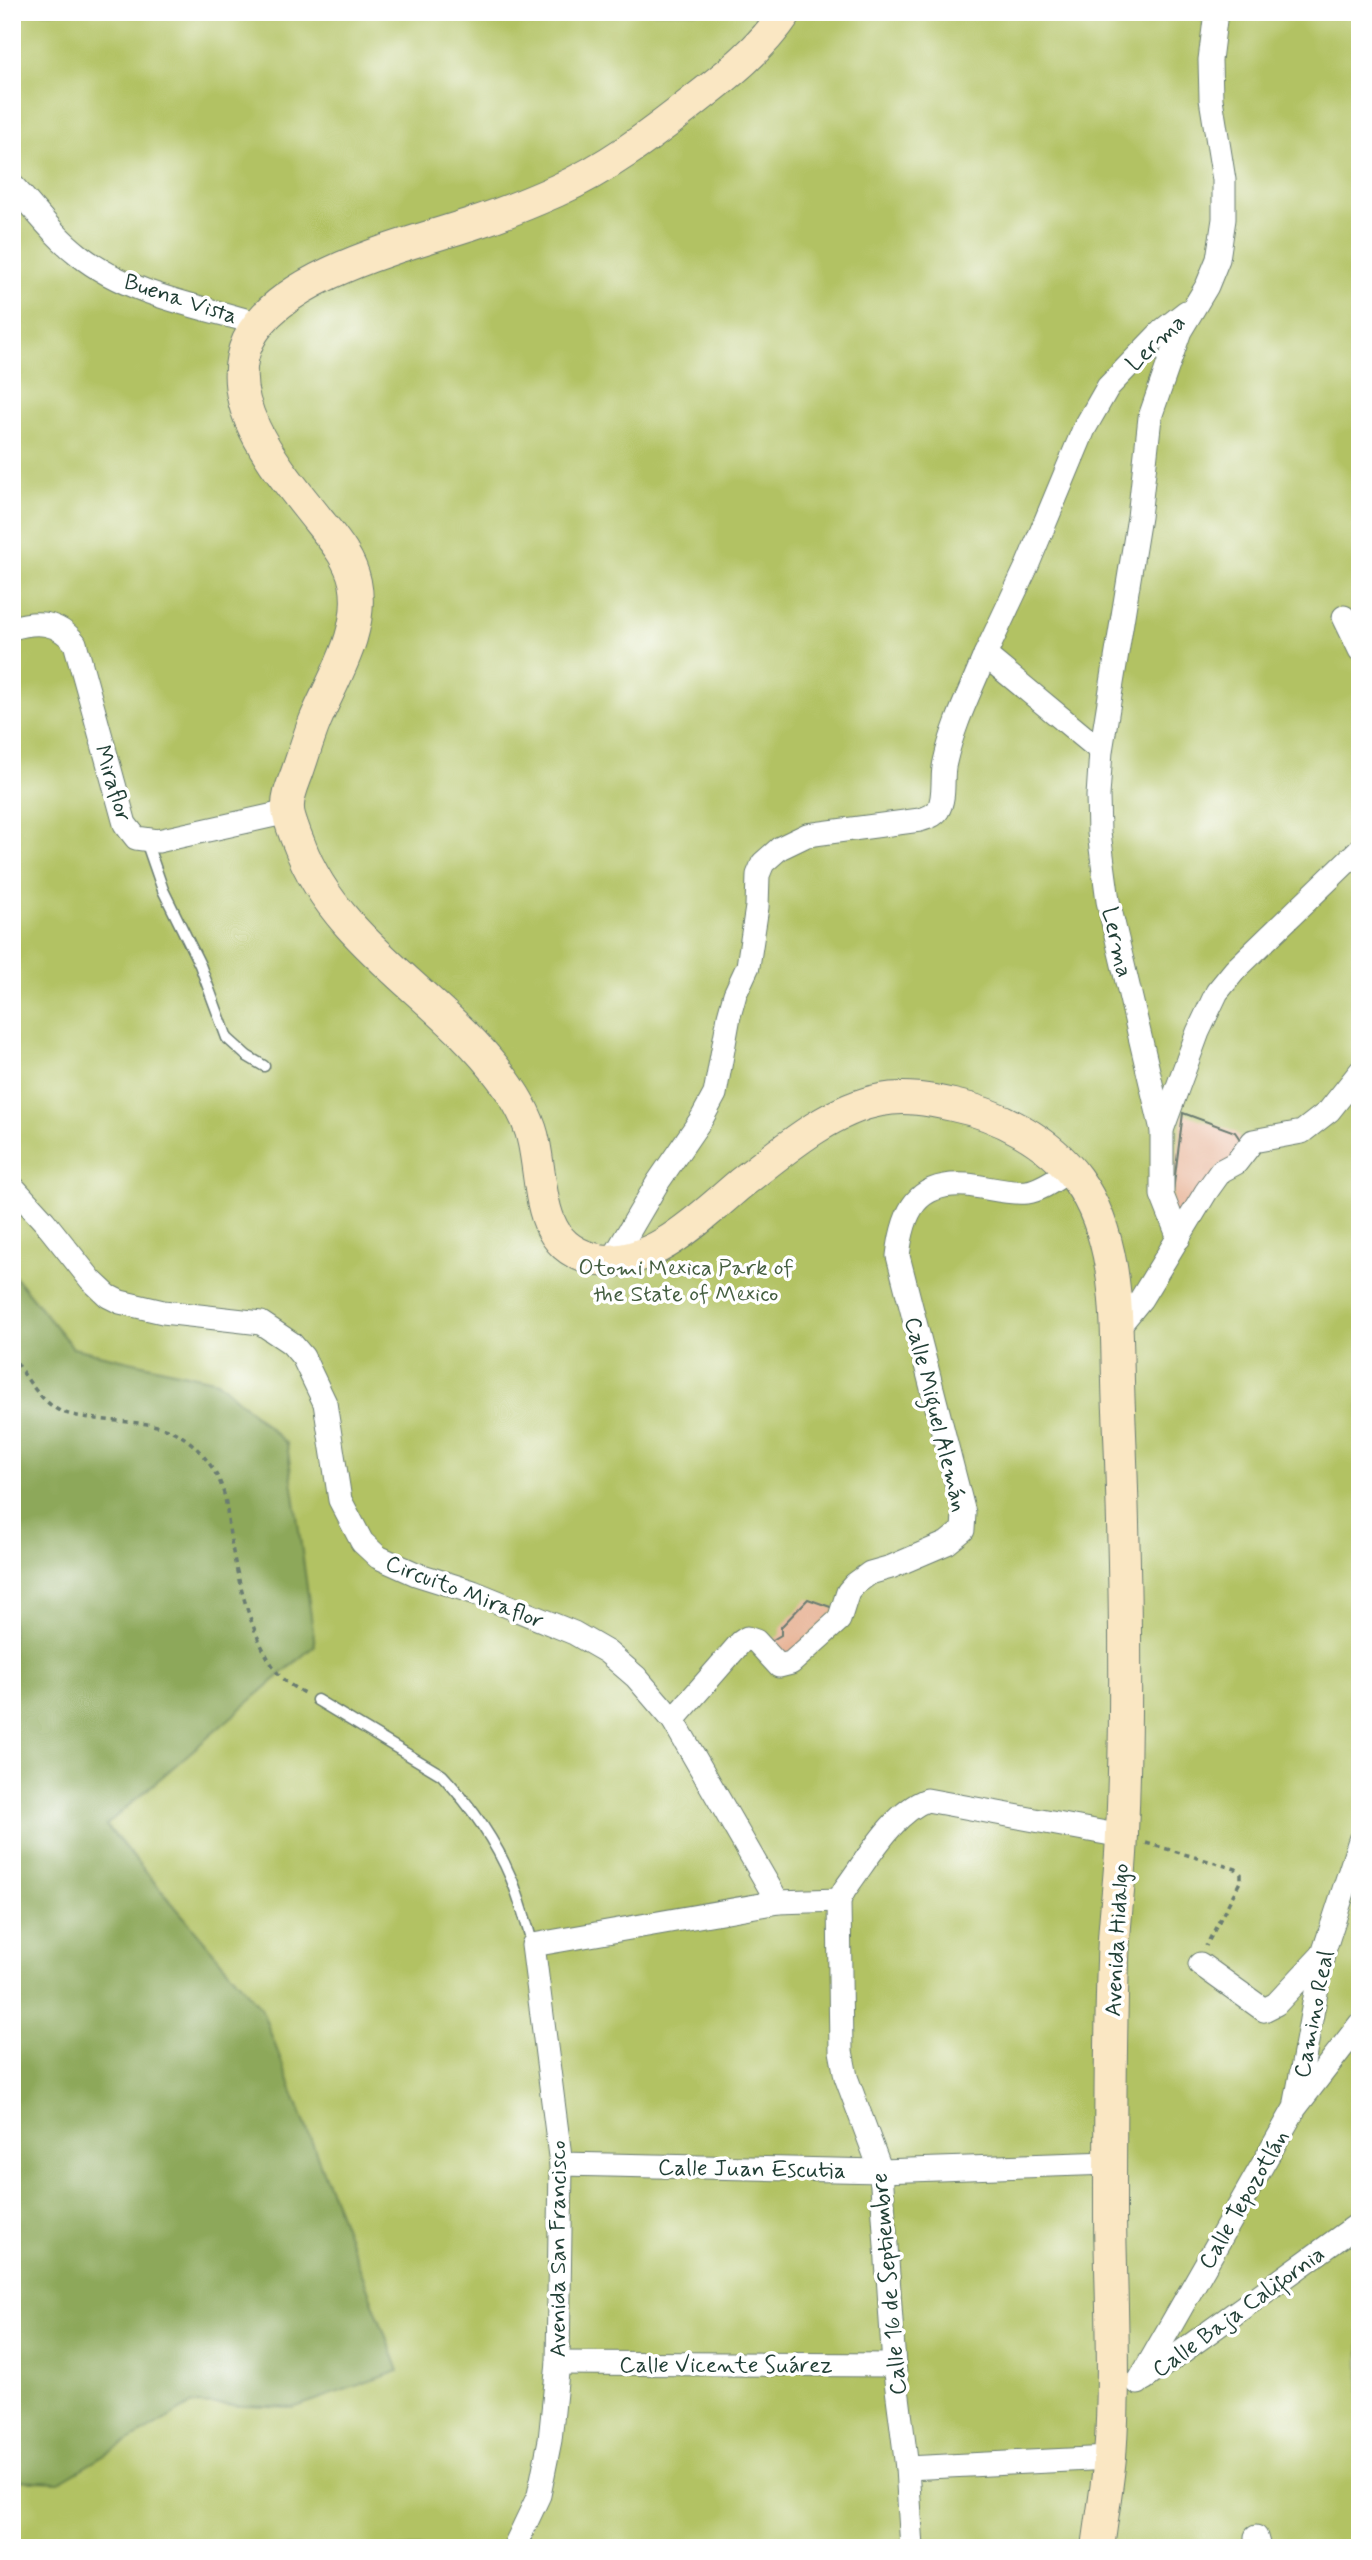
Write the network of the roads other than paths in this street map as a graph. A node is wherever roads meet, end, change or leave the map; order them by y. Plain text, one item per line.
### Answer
1 (786, 12) edge
2 (1216, 12) edge
3 (12, 185) edge
4 (1194, 306) junction
5 (259, 324) junction
6 (1344, 617) dead end
7 (12, 628) edge
8 (1360, 650) edge
9 (985, 655) junction
10 (1101, 751) junction
11 (288, 812) junction
12 (146, 841) junction
13 (1360, 849) edge
14 (264, 1066) dead end
15 (1360, 1073) edge
16 (1162, 1130) junction
17 (1070, 1170) junction
18 (12, 1186) edge
19 (1180, 1238) junction
20 (611, 1262) junction
21 (1115, 1331) junction
22 (317, 1700) road end
23 (673, 1720) junction
24 (1122, 1836) junction
25 (1360, 1840) edge
26 (839, 1900) junction
27 (778, 1902) junction
28 (533, 1945) junction
29 (1323, 1954) junction
30 (1200, 1964) road end
31 (1360, 2024) edge
32 (1295, 2108) junction
33 (1110, 2163) junction
34 (561, 2164) junction
35 (881, 2171) junction
36 (1360, 2223) edge
37 (558, 2363) junction
38 (894, 2365) junction
39 (1125, 2387) junction
40 (1110, 2458) junction
41 (907, 2468) junction
42 (1099, 2547) edge
43 (514, 2548) edge
44 (912, 2548) edge

1 - 5 main road
2 - 4 street
3 - 5 street, Buena Vista
4 - 9 street, Lerma
4 - 10 street, Lerma
5 - 11 main road
6 - 8 street
7 - 12 street, Miraflor
9 - 10 street
9 - 20 street, Lerma
10 - 16 street, Lerma
11 - 12 street, Miraflor
11 - 20 main road
12 - 14 lane
13 - 16 street
15 - 19 street
16 - 19 street
17 - 20 main road, Avenida Hidalgo
17 - 21 main road, Avenida Hidalgo
17 - 23 street, Calle Miguel Alemán
18 - 23 street, Circuito Miraflor
19 - 21 street
21 - 24 main road, Avenida Hidalgo
22 - 28 lane
23 - 27 street, Circuito Miraflor
24 - 26 street
24 - 33 main road, Avenida Hidalgo
25 - 29 street, Camino Real
26 - 27 street
26 - 35 street, Calle 16 de Septiembre
27 - 28 street
28 - 34 street, Avenida San Francisco
29 - 30 street
29 - 32 street, Camino Real
31 - 32 street, Calle Tepozotlán
32 - 39 street, Calle Tepozotlán
33 - 35 street, Calle Juan Escutia
33 - 39 main road, Avenida Hidalgo
34 - 35 street, Calle Juan Escutia
34 - 37 street, Avenida San Francisco
35 - 38 street, Calle 16 de Septiembre
36 - 39 street, Calle Baja California
37 - 38 street, Calle Vicente Suárez
37 - 43 street, Avenida San Francisco
38 - 41 street, Calle 16 de Septiembre
39 - 40 main road, Avenida Hidalgo
40 - 41 street
40 - 42 main road, Avenida Hidalgo
41 - 44 street, Calle 16 de Septiembre

